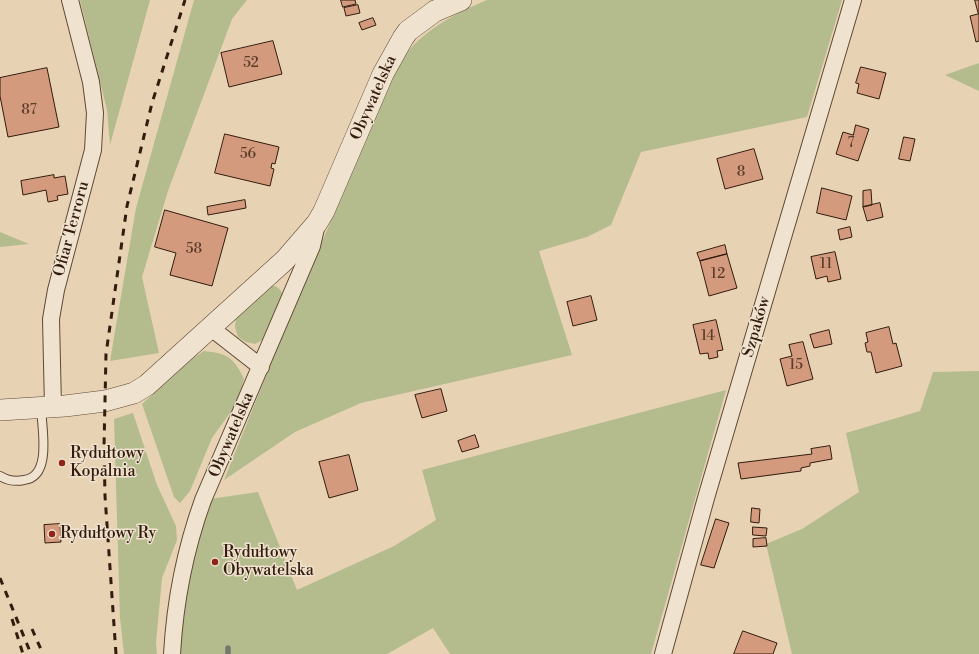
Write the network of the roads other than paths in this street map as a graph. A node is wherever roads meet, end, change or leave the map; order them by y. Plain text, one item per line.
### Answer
1 (70, 0) edge
2 (461, 0) edge
3 (853, 0) edge
4 (317, 223) junction
5 (211, 328) junction
6 (261, 367) junction
7 (47, 407) junction
8 (0, 410) edge
9 (0, 476) edge
10 (172, 654) edge
11 (663, 654) edge

1 - 7 street, Ofiar Terroru
2 - 4 street, Obywatelska
3 - 11 street, Szpaków
4 - 5 street, Obywatelska
4 - 6 street, Obywatelska
5 - 6 street
5 - 7 street, Obywatelska
6 - 10 street, Obywatelska
7 - 8 street
7 - 9 lane

